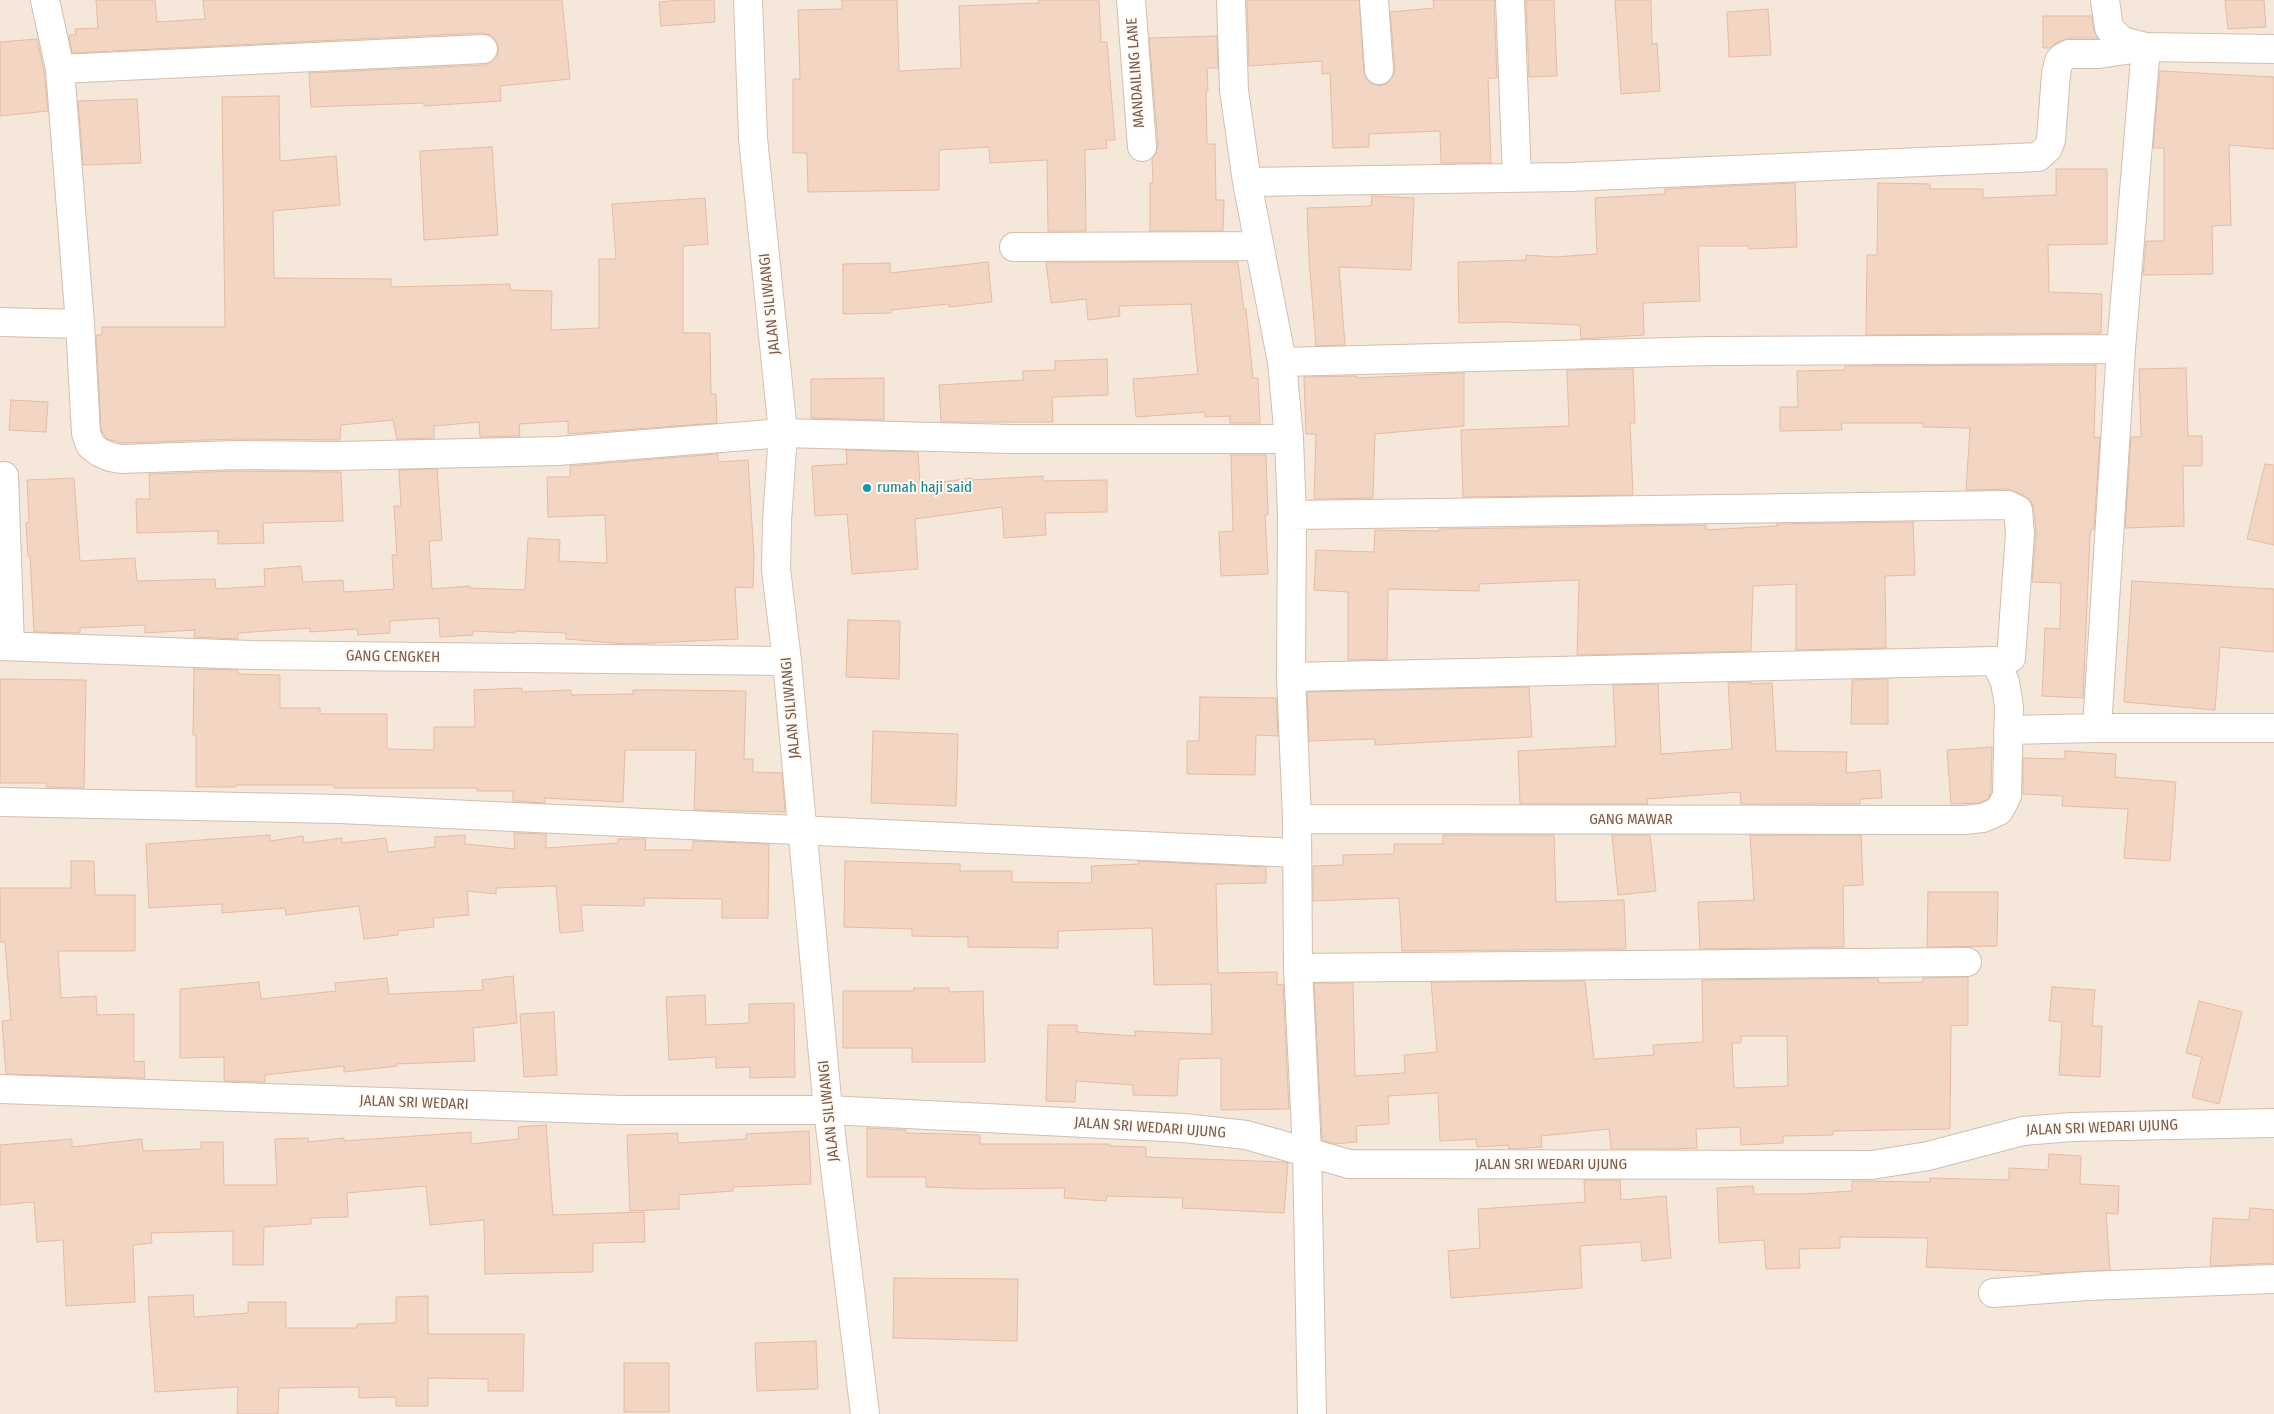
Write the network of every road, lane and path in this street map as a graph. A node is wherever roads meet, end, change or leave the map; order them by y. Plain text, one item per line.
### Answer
1 (45, 0) edge
2 (748, 0) edge
3 (1131, 0) edge
4 (1231, 0) edge
5 (1374, 0) edge
6 (1510, 0) edge
7 (2105, 0) edge
8 (2146, 47) junction
9 (483, 49) dead end
10 (2274, 49) edge
11 (60, 69) junction
12 (1379, 70) dead end
13 (1142, 147) dead end
14 (1517, 178) junction
15 (1247, 182) junction
16 (1258, 246) junction
17 (1014, 247) dead end
18 (0, 322) edge
19 (80, 324) junction
20 (2120, 349) junction
21 (1282, 362) junction
22 (784, 434) junction
23 (1289, 440) junction
24 (4, 476) dead end
25 (1292, 515) junction
26 (5, 646) edge
27 (787, 661) junction
28 (1995, 661) junction
29 (1291, 677) junction
30 (2097, 728) junction
31 (2274, 728) edge
32 (2008, 730) junction
33 (0, 802) edge
34 (1297, 819) junction
35 (802, 830) junction
36 (1297, 853) junction
37 (1967, 962) dead end
38 (1298, 968) junction
39 (0, 1088) edge
40 (828, 1110) junction
41 (2274, 1123) edge
42 (1307, 1151) junction
43 (2274, 1279) edge
44 (1993, 1292) dead end
45 (865, 1414) edge
46 (1312, 1414) edge

1 - 11 street
2 - 22 street, JALAN SILIWANGI
3 - 13 street, MANDAILING LANE
4 - 15 street
5 - 12 street
6 - 14 street
7 - 8 street
8 - 10 street
8 - 14 street
8 - 20 street
9 - 11 street
11 - 19 street
14 - 15 street
15 - 16 street
16 - 17 street
16 - 21 street
18 - 19 street
19 - 22 street
20 - 21 street
20 - 30 street
21 - 23 street
22 - 23 street
22 - 27 street, JALAN SILIWANGI
23 - 25 street
24 - 26 street
25 - 28 street
25 - 29 street
26 - 27 street, GANG CENGKEH
27 - 35 street, JALAN SILIWANGI
28 - 29 street
28 - 32 street, GANG MAWAR
29 - 34 street
30 - 31 street
30 - 32 street
32 - 34 street, GANG MAWAR
33 - 35 street
34 - 36 street
35 - 36 street
35 - 40 street, JALAN SILIWANGI
36 - 38 street
37 - 38 street
38 - 42 street
39 - 40 street, JALAN SRI WEDARI
40 - 42 street, JALAN SRI WEDARI UJUNG
40 - 45 street, JALAN SILIWANGI
41 - 42 street, JALAN SRI WEDARI UJUNG
42 - 46 street
43 - 44 street

